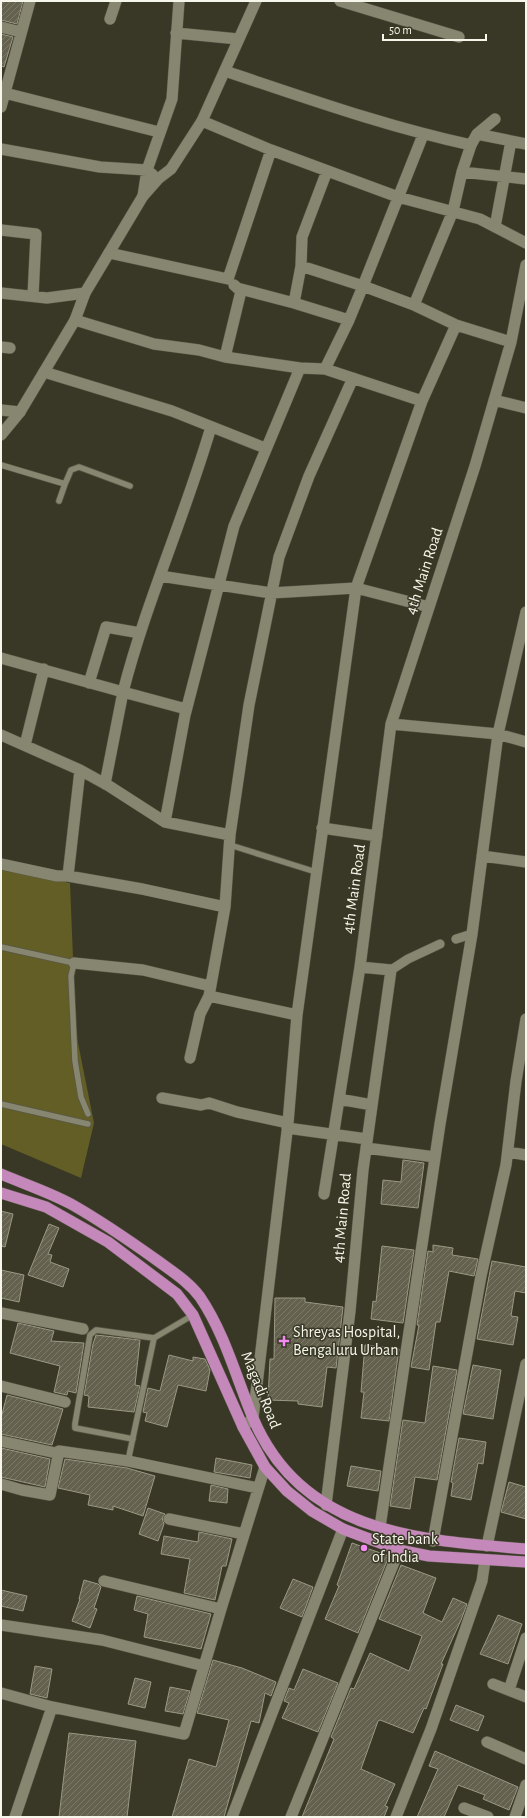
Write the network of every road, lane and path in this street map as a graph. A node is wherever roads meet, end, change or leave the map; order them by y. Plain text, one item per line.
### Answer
1 (30, 1) edge
2 (116, 1) edge
3 (180, 1) edge
4 (256, 1) edge
5 (340, 1) edge
6 (110, 19) dead end
7 (1, 28) edge
8 (21, 32) junction
9 (176, 33) junction
10 (459, 37) dead end
11 (238, 39) junction
12 (224, 71) junction
13 (3, 92) edge
14 (1, 107) edge
15 (496, 119) dead end
16 (202, 121) junction
17 (159, 132) junction
18 (478, 134) junction
19 (423, 135) junction
20 (512, 141) junction
21 (526, 144) edge
22 (471, 145) junction
23 (1, 148) edge
24 (271, 150) junction
25 (147, 170) junction
26 (327, 171) junction
27 (462, 172) junction
28 (505, 176) junction
29 (158, 179) junction
30 (526, 179) edge
31 (143, 196) junction
32 (398, 197) junction
33 (453, 211) junction
34 (495, 227) junction
35 (1, 230) edge
36 (526, 243) edge
37 (109, 253) junction
38 (526, 265) edge
39 (301, 266) junction
40 (228, 279) junction
41 (363, 286) junction
42 (237, 288) junction
43 (1, 293) edge
44 (85, 293) junction
45 (32, 296) junction
46 (294, 302) junction
47 (414, 305) junction
48 (76, 320) junction
49 (349, 320) junction
50 (456, 325) junction
51 (511, 342) junction
52 (225, 357) junction
53 (300, 368) junction
54 (325, 369) junction
55 (44, 372) junction
56 (353, 378) junction
57 (494, 400) junction
58 (422, 401) junction
59 (526, 408) edge
60 (1, 410) edge
61 (20, 412) junction
62 (210, 427) junction
63 (1, 435) edge
64 (265, 448) junction
65 (1, 465) edge
66 (65, 484) junction
67 (130, 486) dead end
68 (59, 501) dead end
69 (160, 576) junction
70 (219, 584) junction
71 (356, 588) junction
72 (272, 593) junction
73 (429, 607) junction
74 (526, 612) edge
75 (140, 633) junction
76 (1, 658) edge
77 (44, 669) junction
78 (89, 683) junction
79 (123, 692) junction
80 (186, 709) junction
81 (391, 724) junction
82 (498, 734) junction
83 (1, 735) edge
84 (526, 742) edge
85 (25, 745) junction
86 (80, 770) junction
87 (105, 784) junction
88 (165, 822) junction
89 (322, 828) junction
90 (377, 836) junction
91 (230, 840) junction
92 (482, 856) junction
93 (526, 862) edge
94 (1, 864) edge
95 (316, 872) junction
96 (68, 876) junction
97 (224, 907) junction
98 (472, 934) junction
99 (456, 939) dead end
100 (440, 944) dead end
101 (1, 947) edge
102 (74, 963) junction
103 (360, 967) junction
104 (391, 970) junction
105 (210, 991) junction
106 (297, 1015) junction
107 (526, 1020) edge
108 (190, 1058) dead end
109 (162, 1098) dead end
110 (339, 1099) junction
111 (1, 1104) edge
112 (372, 1105) junction
113 (88, 1114) dead end
114 (88, 1124) dead end
115 (287, 1125) junction
116 (333, 1134) junction
117 (366, 1143) junction
118 (508, 1152) junction
119 (526, 1155) edge
120 (435, 1157) junction
121 (1, 1174) edge
122 (1, 1193) edge
123 (324, 1194) dead end
124 (193, 1315) junction
125 (2, 1316) edge
126 (83, 1329) dead end
127 (154, 1338) junction
128 (526, 1364) edge
129 (1, 1386) edge
130 (65, 1402) dead end
131 (253, 1418) junction
132 (243, 1427) junction
133 (133, 1439) junction
134 (1, 1441) edge
135 (59, 1451) junction
136 (128, 1461) junction
137 (265, 1467) junction
138 (1, 1484) edge
139 (258, 1488) junction
140 (326, 1505) junction
141 (169, 1519) dead end
142 (380, 1527) junction
143 (343, 1529) junction
144 (244, 1534) junction
145 (432, 1541) junction
146 (487, 1546) junction
147 (526, 1549) edge
148 (399, 1550) junction
149 (485, 1560) junction
150 (526, 1562) edge
151 (104, 1580) dead end
152 (220, 1609) junction
153 (1, 1625) edge
154 (526, 1638) edge
155 (204, 1666) junction
156 (494, 1684) dead end
157 (509, 1690) junction
158 (1, 1693) edge
159 (526, 1697) edge
160 (52, 1707) junction
161 (487, 1742) dead end
162 (526, 1758) edge
163 (526, 1785) edge
164 (464, 1808) dead end
165 (15, 1817) edge
166 (232, 1817) edge
167 (291, 1817) edge
168 (396, 1817) edge
169 (488, 1817) edge
170 (515, 1817) edge

1 - 8 street
2 - 6 street
3 - 9 street
4 - 11 street
5 - 10 street
7 - 8 street
8 - 13 street
9 - 11 street
9 - 17 street
11 - 12 street
12 - 16 street
12 - 19 street
13 - 14 street
13 - 17 street
15 - 18 street
16 - 24 street
16 - 29 street
17 - 25 street
18 - 20 street
18 - 22 street
19 - 22 street
19 - 32 street
20 - 21 street
20 - 28 street
22 - 27 street
23 - 25 street
24 - 26 street
24 - 40 street
25 - 29 street
25 - 31 street
26 - 32 street
26 - 39 street
27 - 28 street
27 - 33 street
28 - 30 street
28 - 34 street
29 - 31 street
31 - 37 street
32 - 33 street
32 - 41 street
33 - 34 street
33 - 47 street
34 - 36 street
35 - 45 street
37 - 40 street
37 - 44 street
38 - 51 street, 4th Main Road
39 - 41 street
39 - 46 street
40 - 42 street
41 - 47 street
41 - 49 street
42 - 46 street
42 - 52 street
43 - 45 street
44 - 45 street
44 - 48 street
46 - 49 street
47 - 50 street
48 - 52 street
48 - 55 street
49 - 54 street
50 - 51 street
50 - 58 street
51 - 57 street, 4th Main Road
52 - 53 street
53 - 54 street
53 - 64 street
54 - 56 street
55 - 61 street
55 - 62 street
56 - 58 street
56 - 72 street
57 - 59 street
57 - 73 street, 4th Main Road
58 - 71 street
60 - 61 street
61 - 63 street
62 - 64 street
62 - 69 street
64 - 70 street
65 - 66 lane
66 - 67 lane
66 - 68 lane
69 - 70 street
69 - 75 street
70 - 72 street
70 - 80 street
71 - 72 street
71 - 73 street
71 - 89 street
72 - 91 street
73 - 81 street, 4th Main Road
74 - 82 street
75 - 78 street
75 - 79 street
76 - 77 street
77 - 78 street
77 - 85 street
78 - 79 street
79 - 80 street
79 - 87 street
80 - 88 street
81 - 82 street
81 - 90 street, 4th Main Road
82 - 84 street
82 - 92 street
83 - 85 street
85 - 86 street
86 - 87 street
86 - 96 street
87 - 88 street
88 - 91 street
89 - 90 street
89 - 95 street
90 - 103 street, 4th Main Road
91 - 95 lane
91 - 97 street
92 - 93 street
92 - 98 street
94 - 96 street
95 - 106 street
96 - 97 street
97 - 105 street
98 - 99 street
98 - 120 street
100 - 104 street
101 - 102 lane
102 - 105 street
102 - 113 lane
103 - 104 street
103 - 110 street, 4th Main Road
104 - 112 street, 4th Main Road
105 - 106 street
105 - 108 street
106 - 115 street
107 - 118 street
109 - 115 street
110 - 112 street
110 - 116 street, 4th Main Road
111 - 114 lane
112 - 117 street, 4th Main Road
115 - 116 street
115 - 131 street
116 - 117 street
116 - 123 street, 4th Main Road
117 - 120 street
117 - 140 street, 4th Main Road
118 - 119 street
118 - 145 street
120 - 142 street
121 - 131 main road, Magadi Road
122 - 124 main road, Magadi Road
124 - 127 lane
124 - 132 main road, Magadi Road
125 - 126 street
127 - 133 lane
127 - 133 lane
128 - 146 street
129 - 130 street
131 - 132 street
131 - 140 main road, Magadi Road
132 - 137 main road, Magadi Road
133 - 136 lane
134 - 135 street
135 - 136 street
135 - 138 street
136 - 139 street
137 - 139 street
137 - 143 main road, Magadi Road
139 - 144 street
140 - 142 main road, Magadi Road
141 - 144 street
142 - 145 main road, Magadi Road
143 - 148 main road, Magadi Road
143 - 166 street
144 - 152 street
145 - 146 main road, Magadi Road
146 - 147 main road, Magadi Road
148 - 149 main road, Magadi Road
148 - 167 street
149 - 150 main road, Magadi Road
149 - 168 street
151 - 152 street
152 - 155 street
153 - 155 street
154 - 157 street
155 - 160 street
156 - 157 street
157 - 159 street
158 - 160 street
160 - 165 street
161 - 162 street
163 - 170 street
164 - 169 street

